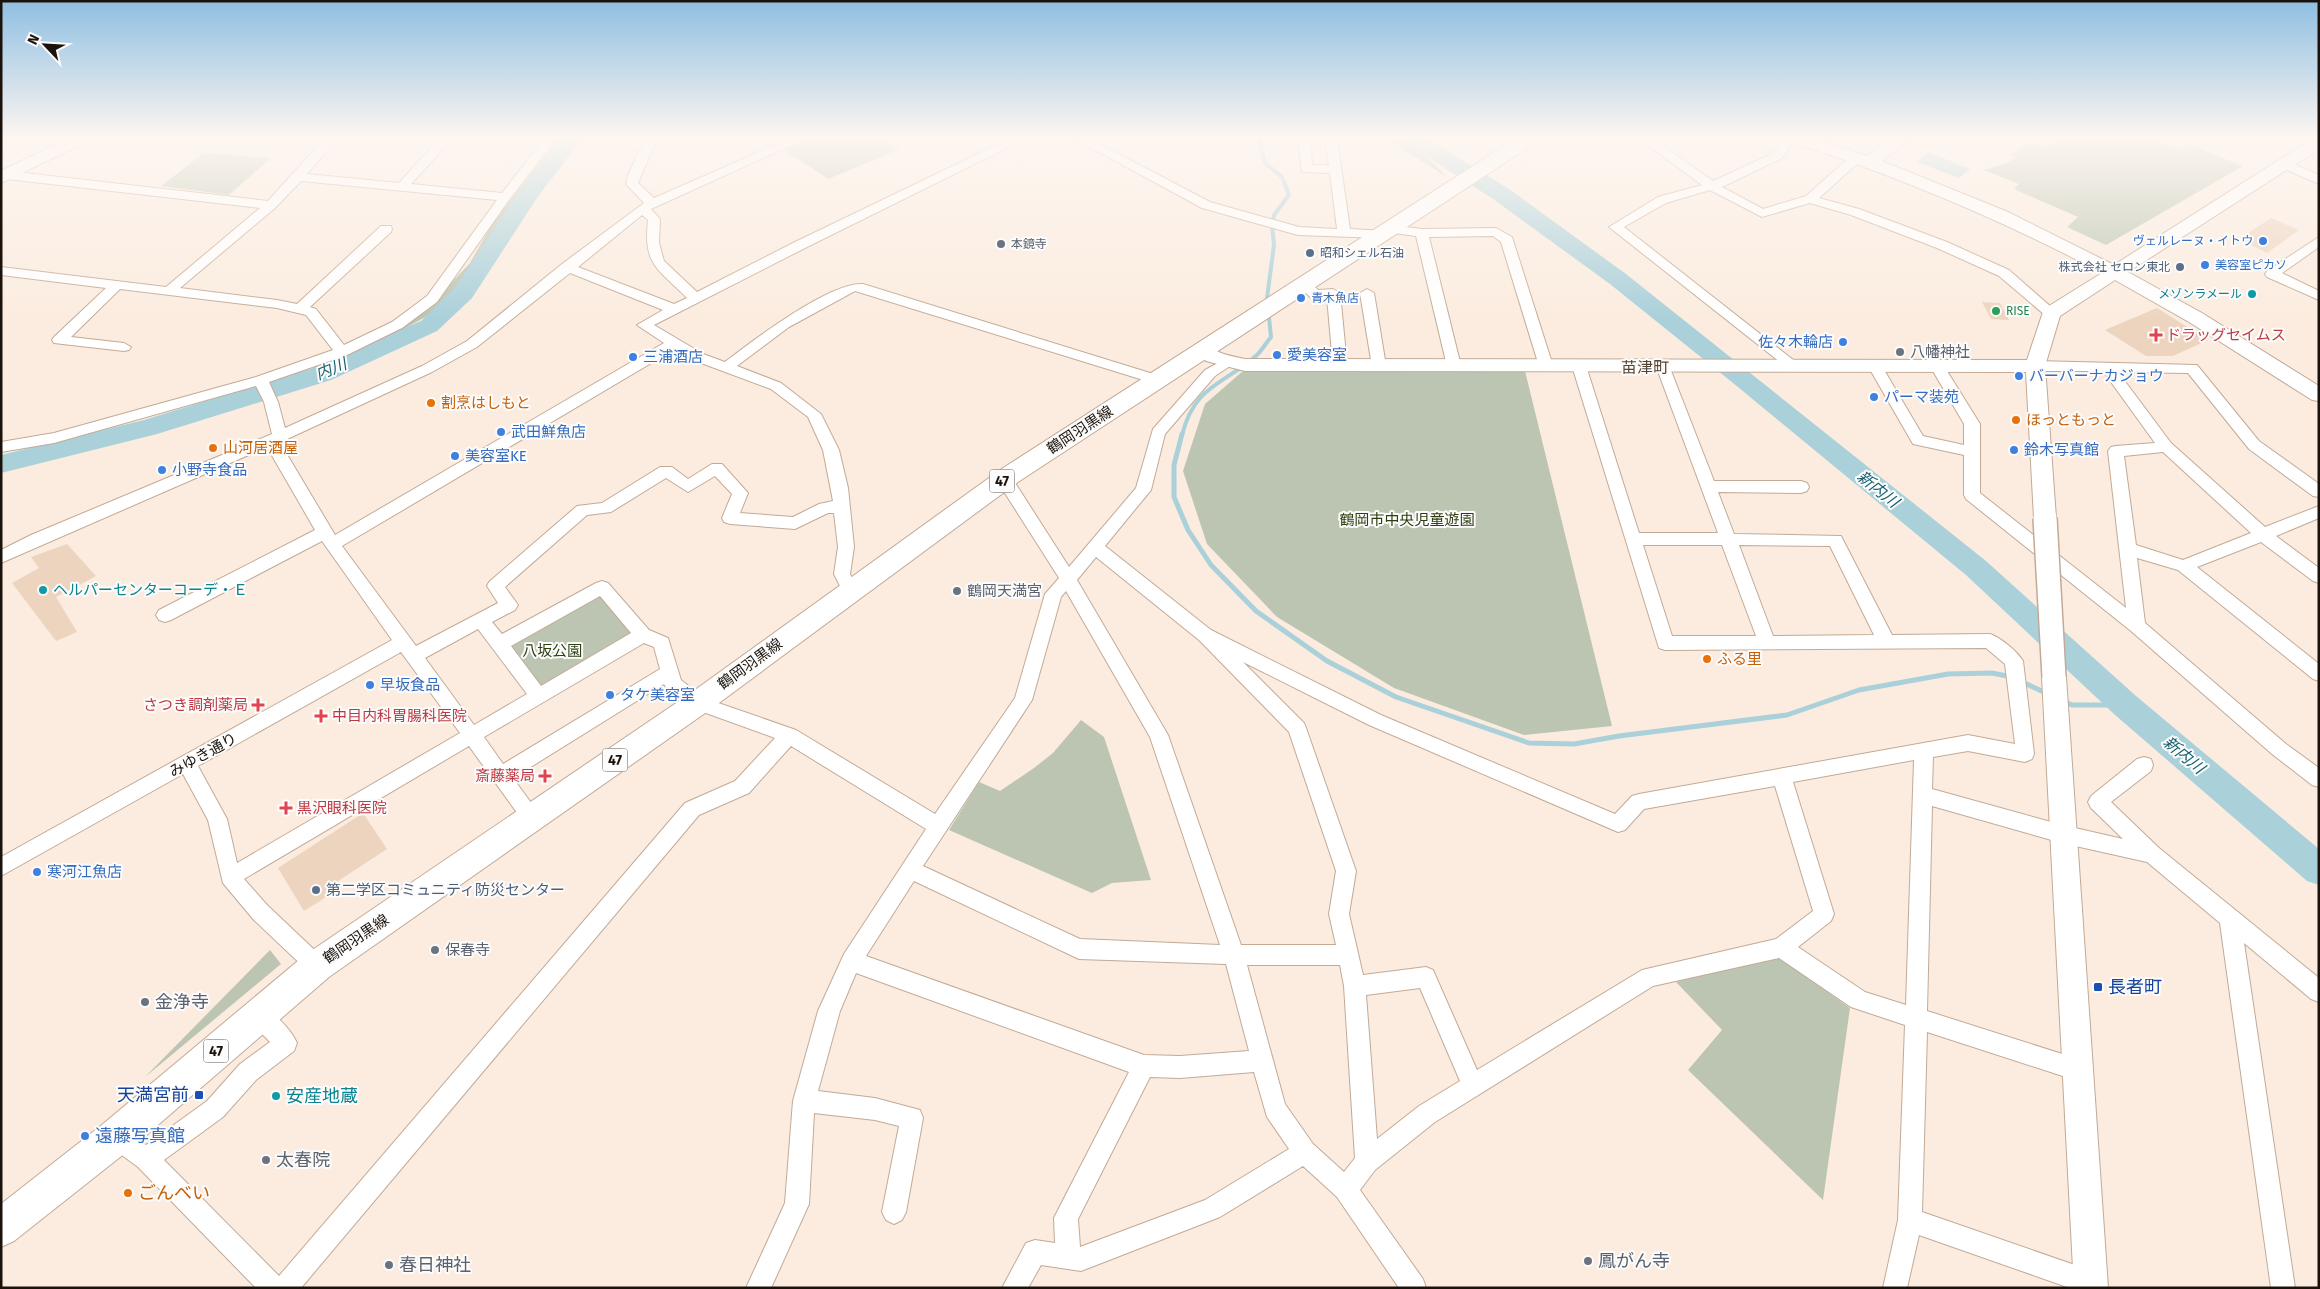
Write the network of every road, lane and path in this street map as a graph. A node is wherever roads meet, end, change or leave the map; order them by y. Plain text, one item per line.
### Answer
1 (215, 199) edge
2 (277, 199) edge
3 (503, 199) edge
4 (643, 199) edge
5 (663, 199) edge
6 (896, 199) edge
7 (1195, 199) edge
8 (1339, 199) edge
9 (1436, 199) edge
10 (1665, 199) edge
11 (1736, 199) edge
12 (1810, 199) joint
13 (1963, 199) edge
14 (2229, 199) edge
15 (271, 205) junction
16 (648, 206) junction
17 (386, 229) dead end
18 (1386, 232) junction
19 (1344, 233) junction
20 (1422, 233) junction
21 (2319, 241) edge
22 (567, 267) junction
23 (1, 271) edge
24 (2114, 272) junction
25 (118, 284) junction
26 (1304, 284) junction
27 (169, 291) junction
28 (1367, 293) dead end
29 (2319, 296) edge
30 (694, 298) junction
31 (300, 309) junction
32 (673, 309) junction
33 (2051, 313) junction
34 (675, 343) junction
35 (124, 347) dead end
36 (1204, 348) junction
37 (342, 352) junction
38 (1229, 362) junction
39 (1340, 365) junction
40 (1379, 366) junction
41 (1454, 366) junction
42 (1546, 366) junction
43 (1579, 366) junction
44 (1658, 366) junction
45 (1794, 366) junction
46 (1876, 366) junction
47 (1937, 366) junction
48 (2035, 366) junction
49 (2107, 367) junction
50 (726, 368) junction
51 (2319, 378) edge
52 (260, 380) junction
53 (1158, 380) junction
54 (2299, 382) junction
55 (2319, 395) edge
56 (280, 436) junction
57 (2166, 447) junction
58 (1, 448) edge
59 (1970, 450) junction
60 (1004, 479) junction
61 (1708, 486) junction
62 (1801, 487) dead end
63 (2319, 492) edge
64 (842, 506) junction
65 (2319, 512) edge
66 (2262, 534) junction
67 (329, 538) junction
68 (1632, 539) junction
69 (1729, 540) junction
70 (1094, 546) junction
71 (2128, 549) junction
72 (1, 557) edge
73 (2184, 566) junction
74 (2319, 577) edge
75 (1068, 579) junction
76 (850, 590) junction
77 (165, 615) dead end
78 (481, 620) junction
79 (2136, 626) junction
80 (643, 635) junction
81 (1205, 635) junction
82 (1886, 641) junction
83 (1767, 642) junction
84 (499, 644) junction
85 (408, 649) junction
86 (670, 672) junction
87 (2319, 674) edge
88 (539, 696) junction
89 (698, 703) junction
90 (471, 736) junction
91 (789, 736) junction
92 (1924, 752) junction
93 (187, 764) junction
94 (2144, 765) dead end
95 (500, 776) junction
96 (1782, 776) junction
97 (2319, 780) edge
98 (1923, 795) junction
99 (532, 818) junction
100 (938, 826) junction
101 (2062, 834) junction
102 (2152, 854) junction
103 (1, 868) edge
104 (910, 869) junction
105 (230, 877) junction
106 (2230, 918) junction
107 (1781, 948) junction
108 (1234, 955) junction
109 (1348, 955) junction
110 (851, 961) junction
111 (317, 966) junction
112 (1355, 986) junction
113 (2319, 992) edge
114 (258, 1015) junction
115 (1917, 1018) junction
116 (1264, 1061) junction
117 (1144, 1066) junction
118 (2078, 1070) junction
119 (1472, 1084) junction
120 (804, 1101) junction
121 (116, 1137) junction
122 (1305, 1152) junction
123 (146, 1159) junction
124 (1367, 1162) junction
125 (1345, 1189) junction
126 (894, 1212) dead end
127 (1910, 1220) junction
128 (1, 1228) edge
129 (1068, 1258) junction
130 (2097, 1286) edge
131 (273, 1288) edge
132 (285, 1288) edge
133 (758, 1288) edge
134 (1014, 1288) edge
135 (1414, 1288) edge
136 (1895, 1288) edge
137 (2283, 1288) edge

1 - 15 street
2 - 15 street
3 - 37 street
4 - 16 street
5 - 16 street
6 - 30 street
7 - 19 street
8 - 19 street
9 - 18 main road, 鶴岡羽黒線 / 47
10 - 45 street
11 - 12 street
12 - 33 street
13 - 24 street
14 - 24 street
15 - 27 street
16 - 22 street
16 - 30 street
17 - 31 street
18 - 19 street
18 - 20 street
18 - 26 main road, 鶴岡羽黒線 / 47
20 - 41 street
20 - 42 street
21 - 29 street
22 - 32 street
22 - 56 street
23 - 25 street
24 - 33 street
24 - 54 street
25 - 27 street
25 - 35 street
26 - 36 main road, 鶴岡羽黒線 / 47
26 - 39 street
27 - 31 street
28 - 40 street
30 - 32 street
31 - 37 street
32 - 34 street
33 - 48 street
34 - 50 street
34 - 67 street
36 - 38 street
36 - 53 main road, 鶴岡羽黒線 / 47
37 - 52 street
38 - 39 street
38 - 70 street
39 - 40 street
40 - 41 street
41 - 42 street
42 - 43 street
43 - 44 street
43 - 68 street
44 - 45 street
44 - 61 street
45 - 46 street
46 - 47 street
46 - 59 street
47 - 48 street
47 - 59 street
48 - 49 street
48 - 101 street, bridge
49 - 57 street
49 - 63 street
50 - 53 street
50 - 64 street
51 - 54 street
52 - 56 street
52 - 58 street
53 - 60 main road, 鶴岡羽黒線 / 47
54 - 55 street
56 - 67 street
56 - 72 street
57 - 66 street
57 - 71 street
59 - 79 street
60 - 75 street
60 - 76 main road, 鶴岡羽黒線 / 47
61 - 62 street
61 - 69 street
64 - 76 street
64 - 78 street, みゆき通り
65 - 66 street
66 - 73 street
66 - 74 street
67 - 77 street
67 - 85 street
68 - 69 street
68 - 83 street
69 - 82 street
69 - 83 street
70 - 75 street
70 - 81 street
71 - 73 street
71 - 79 street
73 - 87 street
75 - 100 street
75 - 108 street
76 - 89 main road, 鶴岡羽黒線 / 47
78 - 84 street
78 - 85 street, みゆき通り
79 - 97 street
80 - 84 street
80 - 86 street
80 - 88 street
81 - 96 street
81 - 109 street
82 - 83 street
82 - 92 street
84 - 88 street
85 - 90 street
85 - 93 street, みゆき通り
86 - 89 street
86 - 95 street
88 - 90 street
89 - 91 street
89 - 99 main road, 鶴岡羽黒線 / 47
90 - 95 street
90 - 105 street
91 - 100 street
91 - 132 street
92 - 96 street
92 - 98 street
93 - 103 street, みゆき通り
93 - 105 street
94 - 102 street
95 - 99 street
96 - 107 street
98 - 101 street
98 - 115 street
99 - 111 main road, 鶴岡羽黒線 / 47
100 - 104 street
101 - 102 street
101 - 118 street
102 - 106 street
104 - 108 street
104 - 110 street
105 - 111 street
106 - 113 street
106 - 137 street
107 - 115 street
107 - 119 street
108 - 109 street
108 - 116 street
109 - 112 street
110 - 117 street
110 - 120 street
111 - 114 main road, 鶴岡羽黒線 / 47
112 - 119 street
112 - 124 street
114 - 121 main road, 鶴岡羽黒線 / 47
114 - 123 street
115 - 118 street
115 - 127 street
116 - 117 street
116 - 122 street
117 - 129 street
118 - 130 street
119 - 124 street
120 - 126 street
120 - 133 street
121 - 123 street
121 - 128 main road, 鶴岡羽黒線 / 47
122 - 125 street
122 - 129 street
123 - 131 street
124 - 125 street
125 - 135 street
127 - 130 street
127 - 136 street
129 - 134 street

